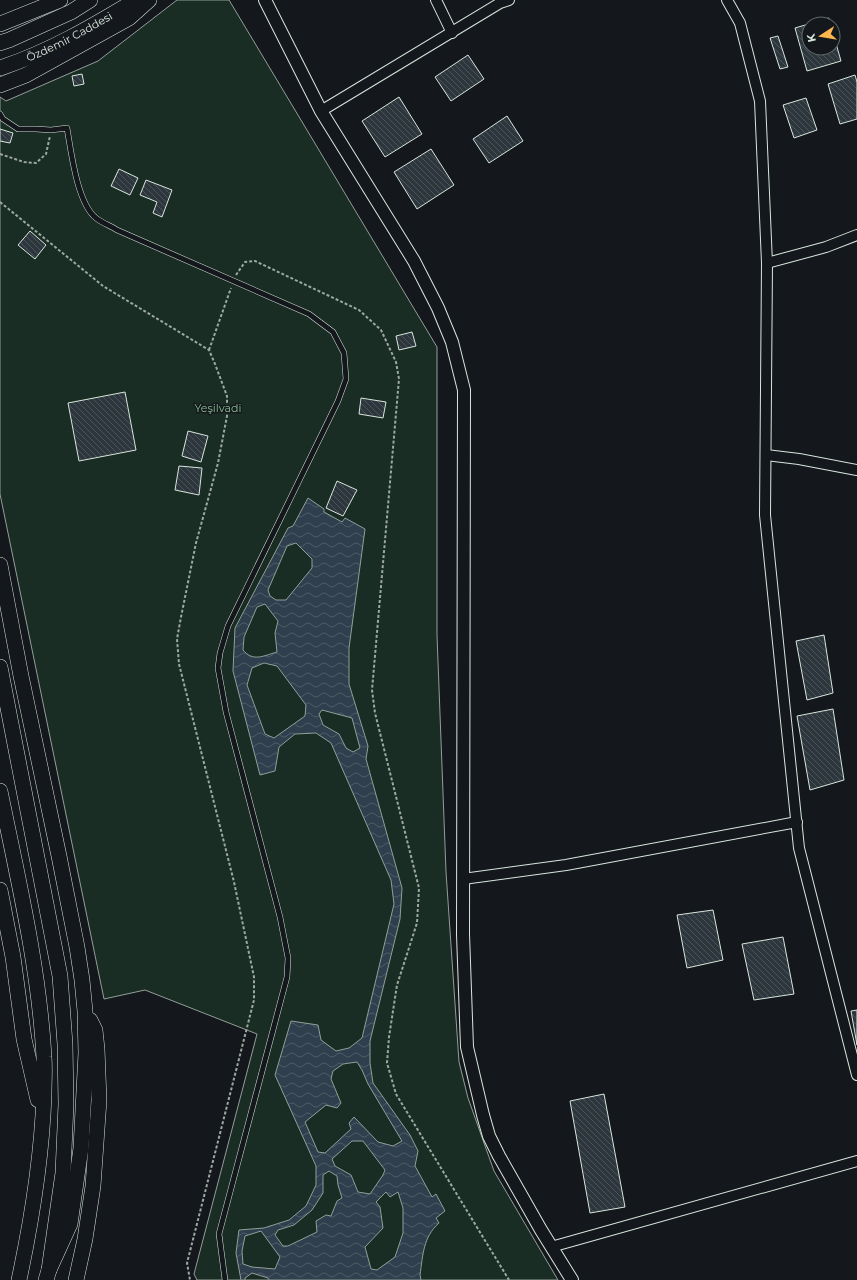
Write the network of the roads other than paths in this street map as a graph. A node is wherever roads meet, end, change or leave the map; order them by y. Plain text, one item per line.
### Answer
1 (43, 0) edge
2 (60, 0) edge
3 (90, 0) edge
4 (136, 0) edge
5 (148, 0) edge
6 (265, 0) edge
7 (436, 0) edge
8 (509, 0) edge
9 (727, 0) edge
10 (0, 24) edge
11 (452, 32) junction
12 (0, 43) edge
13 (0, 68) edge
14 (0, 84) edge
15 (321, 111) junction
16 (0, 114) edge
17 (857, 235) edge
18 (766, 263) junction
19 (766, 455) junction
20 (857, 470) edge
21 (0, 565) edge
22 (0, 668) edge
23 (0, 791) edge
24 (797, 822) junction
25 (463, 880) junction
26 (0, 890) edge
27 (85, 1011) junction
28 (857, 1075) edge
29 (43, 1124) junction
30 (857, 1161) edge
31 (551, 1247) junction
32 (48, 1275) edge
33 (20, 1280) edge
34 (76, 1280) edge
35 (225, 1280) edge
36 (572, 1280) edge

1 - 10 street
2 - 10 main road
3 - 12 main road, Özdemir Caddesi
4 - 13 main road, Özdemir Caddesi
5 - 14 main road
6 - 15 street
7 - 11 street
8 - 11 street
9 - 18 street
11 - 15 street
15 - 25 street
16 - 35 lane
17 - 18 street
18 - 19 street
19 - 20 street
19 - 24 street
21 - 27 main road
22 - 32 main road
23 - 29 main road
24 - 25 street
24 - 28 street
25 - 31 street
26 - 29 main road
27 - 32 main road
27 - 34 main road
29 - 33 main road
30 - 31 street
31 - 36 street

